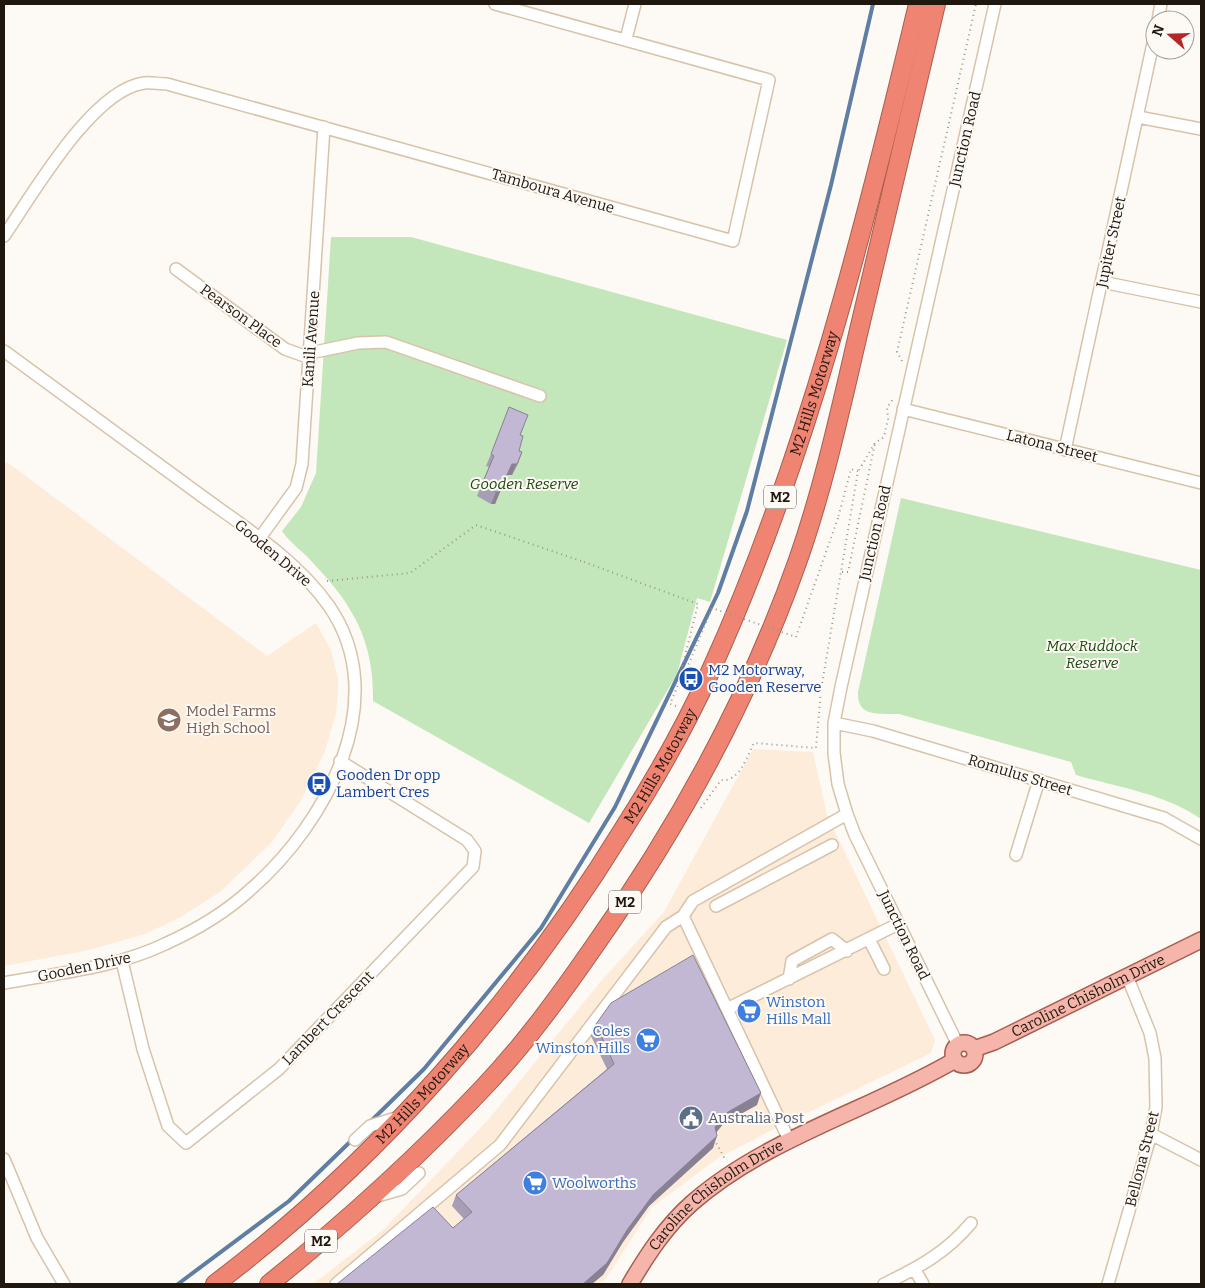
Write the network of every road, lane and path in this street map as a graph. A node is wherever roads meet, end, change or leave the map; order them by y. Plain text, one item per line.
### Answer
1 (495, 4) edge
2 (635, 4) edge
3 (918, 4) edge
4 (936, 4) edge
5 (976, 4) edge
6 (995, 4) edge
7 (626, 40) junction
8 (1150, 60) edge
9 (1138, 117) junction
10 (324, 127) junction
11 (1201, 129) edge
12 (4, 236) edge
13 (176, 269) dead end
14 (1102, 282) junction
15 (1201, 302) edge
16 (4, 351) edge
17 (310, 355) junction
18 (903, 363) dead end
19 (540, 396) dead end
20 (895, 397) dead end
21 (903, 409) junction
22 (875, 443) junction
23 (1065, 450) junction
24 (858, 470) junction
25 (1201, 483) edge
26 (259, 539) junction
27 (842, 572) junction
28 (327, 581) dead end
29 (683, 673) junction
30 (677, 706) dead end
31 (834, 723) junction
32 (340, 761) junction
33 (1039, 780) junction
34 (698, 812) dead end
35 (847, 814) junction
36 (1201, 839) edge
37 (832, 845) dead end
38 (1016, 855) dead end
39 (716, 906) dead end
40 (683, 916) junction
41 (898, 924) junction
42 (869, 939) junction
43 (1201, 940) edge
44 (847, 951) junction
45 (122, 961) junction
46 (884, 969) dead end
47 (1127, 976) junction
48 (789, 979) junction
49 (4, 983) edge
50 (728, 1010) junction
51 (958, 1045) junction
52 (974, 1049) junction
53 (955, 1060) junction
54 (402, 1116) junction
55 (1151, 1134) junction
56 (713, 1136) edge
57 (356, 1140) dead end
58 (790, 1142) junction
59 (4, 1159) edge
60 (725, 1159) dead end
61 (1201, 1160) edge
62 (420, 1173) dead end
63 (373, 1197) junction
64 (971, 1223) dead end
65 (915, 1270) junction
66 (64, 1284) edge
67 (215, 1284) edge
68 (269, 1284) edge
69 (336, 1284) edge
70 (630, 1284) edge
71 (884, 1284) edge
72 (923, 1284) edge
73 (1108, 1284) edge

1 - 7 street, Tamboura Avenue
2 - 7 street
3 - 54 highway, M2 Hills Motorway / M2
4 - 63 highway, M2 Hills Motorway / M2
5 - 18 path
6 - 21 street, Junction Road
7 - 10 street, Tamboura Avenue
8 - 9 street, Jupiter Street
9 - 11 street
9 - 14 street, Jupiter Street
10 - 12 street, Tamboura Avenue
10 - 17 street, Kanili Avenue
13 - 17 street, Pearson Place
14 - 15 street
14 - 23 street, Jupiter Street
16 - 26 street, Gooden Drive
17 - 19 street
17 - 26 street, Kanili Avenue
20 - 22 path
21 - 23 street, Latona Street
21 - 31 street, Junction Road
22 - 24 path
22 - 27 path
23 - 25 street, Latona Street
24 - 27 path
24 - 29 path, bridge
26 - 32 street, Gooden Drive
27 - 34 path
28 - 29 path, bridge
29 - 30 path
31 - 33 street, Romulus Street
31 - 35 street, Junction Road
32 - 45 street, Gooden Drive
32 - 45 street, Lambert Crescent
33 - 36 street, Romulus Street
33 - 38 street
35 - 40 street
35 - 41 street, Junction Road
37 - 39 street
40 - 50 street
40 - 69 street
41 - 42 street
41 - 51 street, Junction Road
42 - 44 street
42 - 46 street
43 - 47 main road, Caroline Chisholm Drive
44 - 48 street
44 - 48 street
45 - 49 street, Gooden Drive
47 - 52 main road, Caroline Chisholm Drive
47 - 55 street, Bellona Street
48 - 50 street
50 - 58 street
51 - 52 main road
51 - 53 main road
52 - 53 main road
53 - 58 main road, Caroline Chisholm Drive
54 - 57 street
54 - 67 highway, M2 Hills Motorway / M2
55 - 61 street
55 - 73 street, Bellona Street
56 - 60 path
58 - 70 main road, Caroline Chisholm Drive
59 - 66 street
62 - 63 street
63 - 68 highway, M2 Hills Motorway / M2
64 - 65 street
65 - 71 street
65 - 72 street

